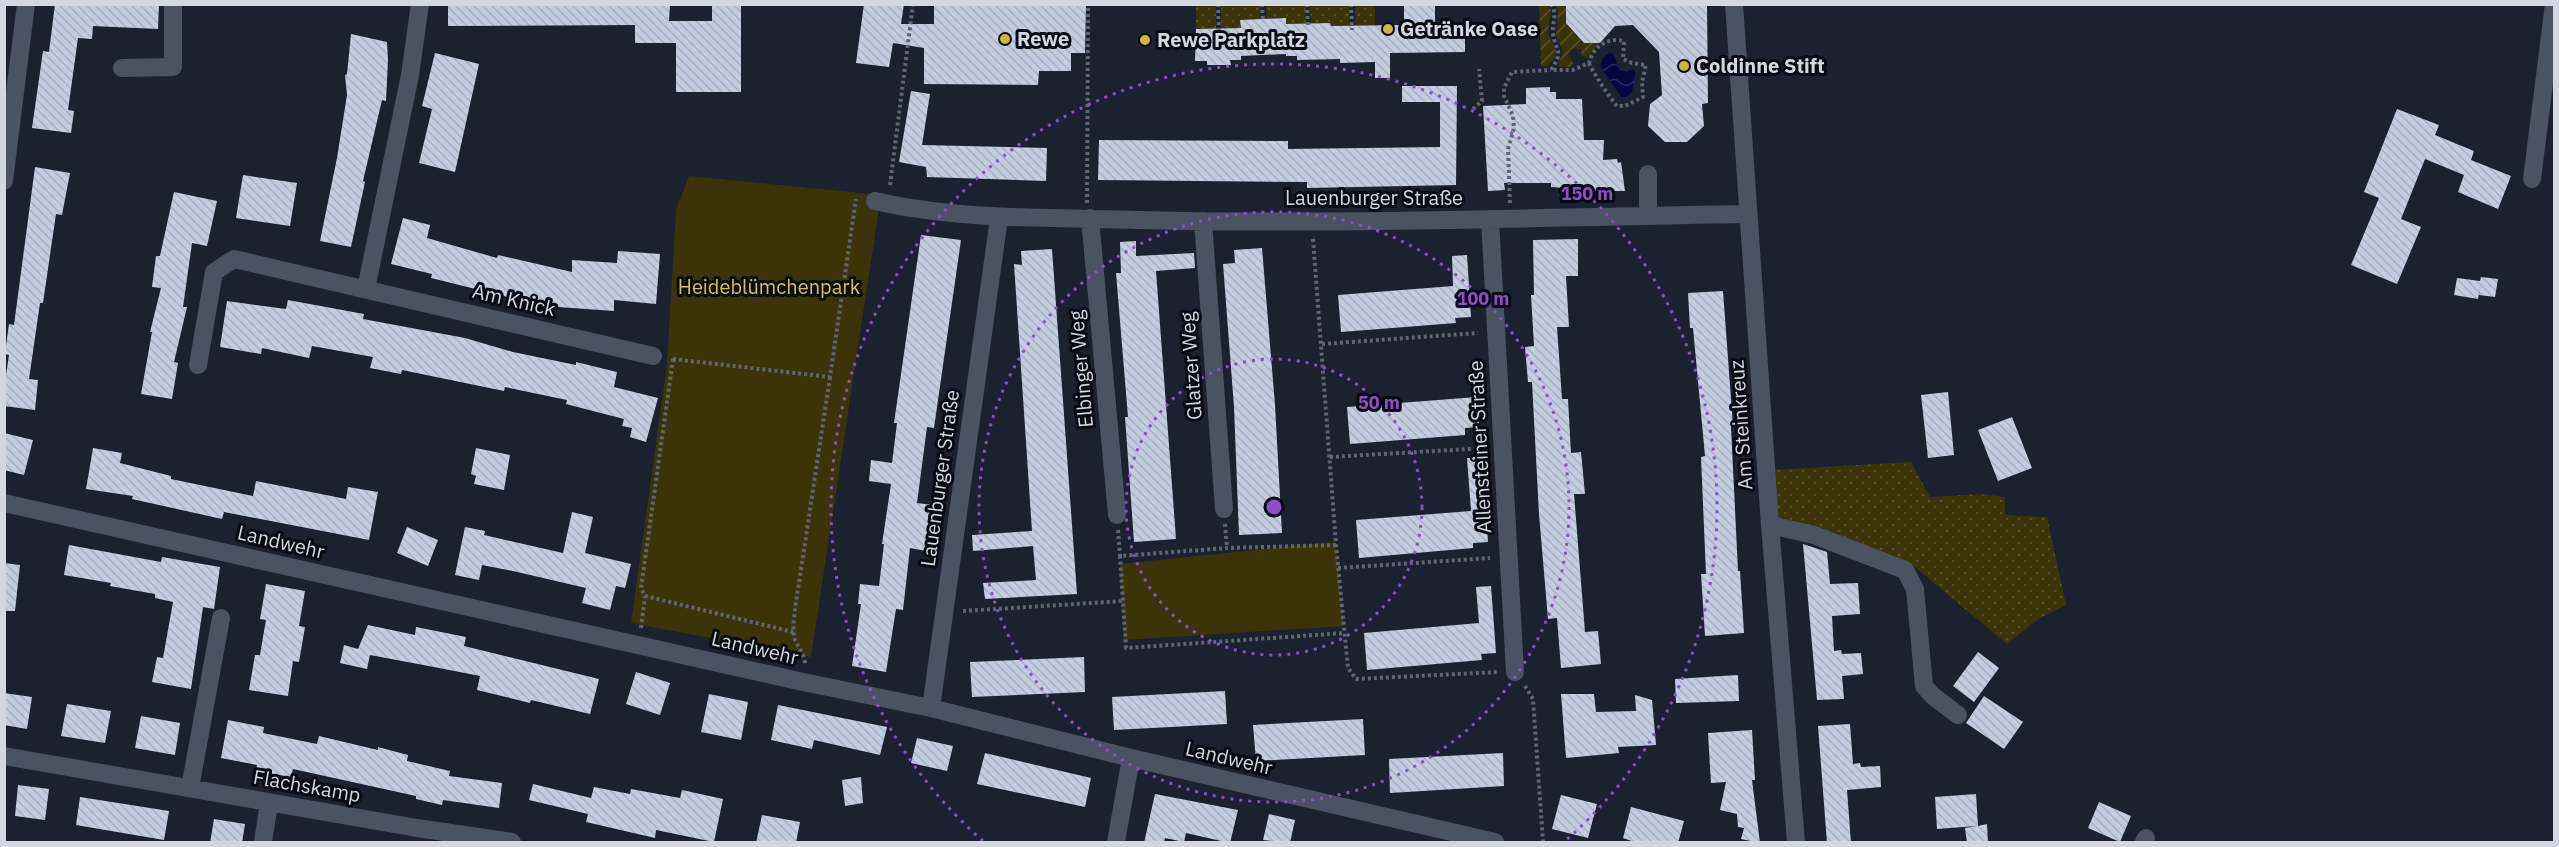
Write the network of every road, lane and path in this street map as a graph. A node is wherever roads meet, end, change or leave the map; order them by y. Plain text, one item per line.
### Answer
1 (26, 4) edge
2 (173, 4) edge
3 (420, 4) edge
4 (913, 4) edge
5 (1088, 4) edge
6 (1218, 4) edge
7 (1262, 4) edge
8 (1307, 4) edge
9 (1351, 4) edge
10 (1551, 4) edge
11 (1734, 4) edge
12 (2554, 4) edge
13 (1263, 22) dead end
14 (1308, 27) dead end
15 (1352, 30) dead end
16 (1219, 32) dead end
17 (1589, 63) junction
18 (122, 68) dead end
19 (1479, 69) dead end
20 (1551, 70) junction
21 (1473, 109) dead end
22 (1648, 174) dead end
23 (2532, 179) dead end
24 (4, 181) edge
25 (881, 202) junction
26 (1748, 214) junction
27 (1648, 216) junction
28 (999, 218) junction
29 (1090, 218) junction
30 (1513, 218) junction
31 (1490, 219) junction
32 (1203, 221) junction
33 (1312, 221) junction
34 (366, 289) junction
35 (1496, 332) junction
36 (1322, 344) junction
37 (653, 356) joint
38 (673, 359) junction
39 (198, 365) dead end
40 (830, 377) junction
41 (1503, 447) junction
42 (1329, 457) junction
43 (4, 503) edge
44 (1224, 508) dead end
45 (1117, 515) dead end
46 (1770, 525) junction
47 (1336, 545) junction
48 (1509, 557) junction
49 (1338, 568) junction
50 (645, 596) junction
51 (1123, 601) junction
52 (944, 612) junction
53 (221, 618) dead end
54 (793, 632) junction
55 (1345, 633) junction
56 (638, 644) junction
57 (1515, 672) junction
58 (803, 682) junction
59 (931, 708) junction
60 (1958, 715) dead end
61 (4, 756) edge
62 (1131, 758) junction
63 (190, 788) junction
64 (269, 803) junction
65 (416, 835) edge
66 (263, 843) edge
67 (512, 843) edge
68 (1116, 843) edge
69 (1495, 843) edge
70 (1543, 843) edge
71 (1796, 843) edge

1 - 24 street
2 - 18 street
3 - 34 street
4 - 25 path
5 - 29 path
6 - 16 path
7 - 13 path
8 - 14 path
9 - 15 path
10 - 20 path
11 - 26 street, Am Steinkreuz
12 - 23 street
17 - 17 path
17 - 20 path
19 - 21 path
20 - 30 path
22 - 27 street
25 - 28 street, Lauenburger Straße
25 - 40 path
26 - 27 street, Lauenburger Straße
26 - 46 street, Am Steinkreuz
27 - 30 street, Lauenburger Straße
28 - 29 street, Lauenburger Straße
28 - 52 street, Lauenburger Straße
29 - 32 street, Lauenburger Straße
29 - 45 street, Elbinger Weg
30 - 31 street, Lauenburger Straße
31 - 33 street, Lauenburger Straße
31 - 35 street, Allensteiner Straße
32 - 33 street, Lauenburger Straße
32 - 44 street, Glatzer Weg
33 - 36 path
34 - 37 street, Am Knick
34 - 39 street, Am Knick
35 - 36 path
35 - 41 street, Allensteiner Straße
36 - 42 path
37 - 38 path
38 - 40 path
38 - 50 path
40 - 54 path
41 - 42 path
41 - 48 street, Allensteiner Straße
42 - 47 path
43 - 56 street, Landwehr
46 - 60 street
46 - 71 street, Am Steinkreuz
47 - 49 path
47 - 51 path
48 - 49 path
48 - 57 street, Allensteiner Straße
49 - 55 path
50 - 54 path
50 - 56 path
51 - 52 path
51 - 55 path
52 - 59 street, Lauenburger Straße
53 - 63 street
54 - 58 path
55 - 57 path
56 - 58 street, Landwehr
57 - 70 path
58 - 59 street, Landwehr
59 - 62 street, Landwehr
61 - 63 street, Flachskamp
62 - 68 street
62 - 69 street, Landwehr
63 - 64 street, Flachskamp
64 - 65 street, Flachskamp
64 - 66 street
65 - 67 street, Flachskamp

